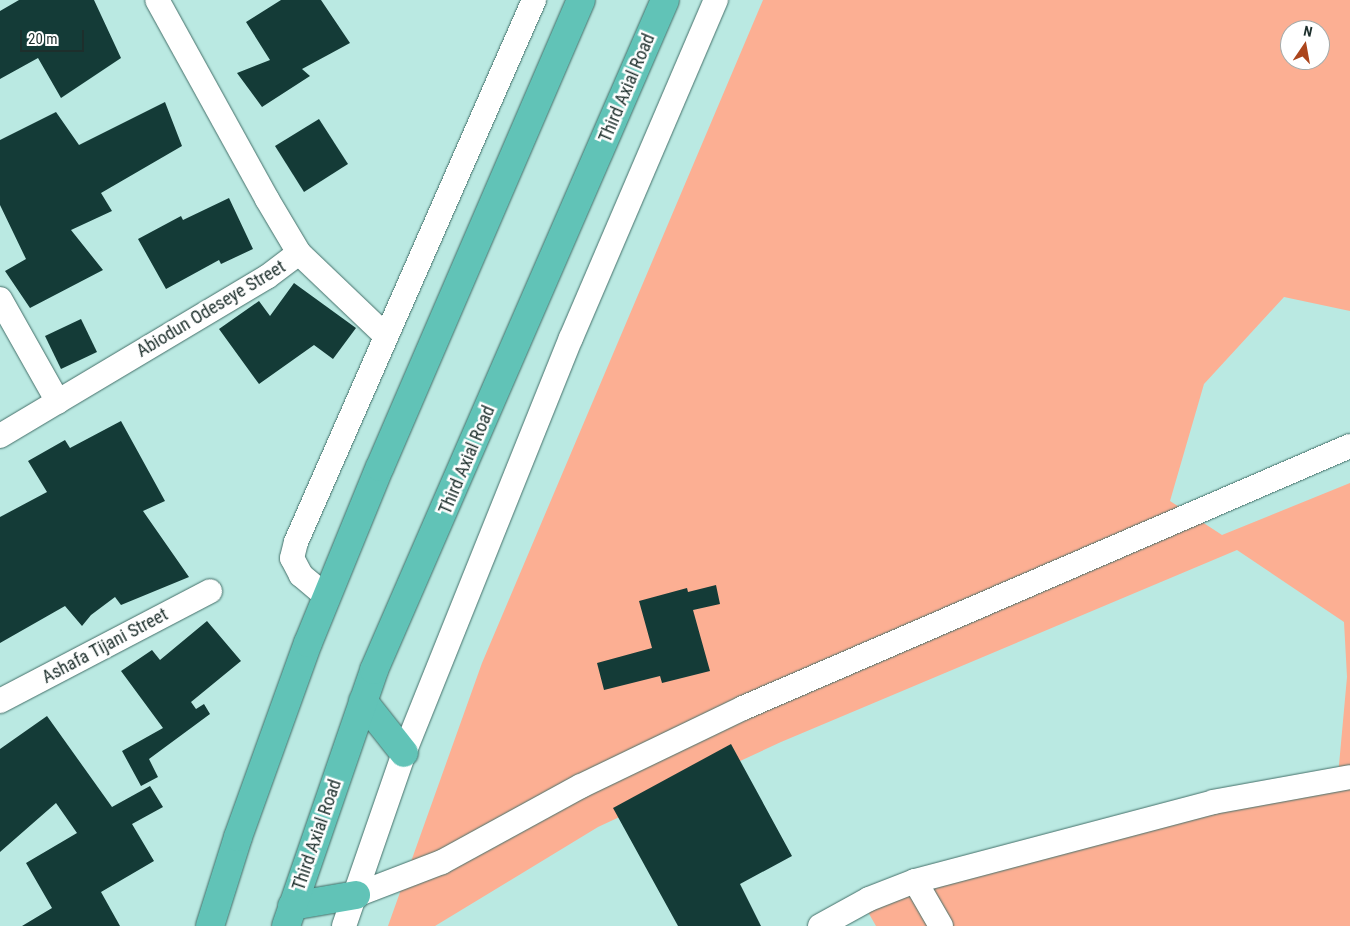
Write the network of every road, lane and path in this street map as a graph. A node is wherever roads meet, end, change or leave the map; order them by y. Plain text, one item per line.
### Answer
1 (157, 0) edge
2 (534, 0) edge
3 (581, 0) edge
4 (665, 0) edge
5 (716, 0) edge
6 (299, 253) junction
7 (0, 299) edge
8 (386, 336) junction
9 (58, 402) junction
10 (0, 436) edge
11 (1350, 446) edge
12 (210, 591) dead end
13 (327, 597) junction
14 (0, 701) edge
15 (364, 701) junction
16 (404, 754) junction
17 (1350, 777) edge
18 (914, 881) junction
19 (356, 894) junction
20 (289, 916) edge
21 (210, 926) edge
22 (344, 926) edge
23 (820, 926) edge
24 (941, 926) edge

1 - 6 street, Abiodun Odeseye Street
2 - 8 street
3 - 13 highway
4 - 15 highway, Third Axial Road
5 - 16 street
6 - 8 street
6 - 9 street, Abiodun Odeseye Street
7 - 9 street
8 - 13 street
9 - 10 street, Abiodun Odeseye Street
11 - 19 street
12 - 14 street, Ashafa Tijani Street
13 - 21 highway
15 - 16 highway
15 - 20 highway, Third Axial Road
16 - 19 street
17 - 18 street
18 - 23 street
18 - 24 street
19 - 20 highway
19 - 22 street

